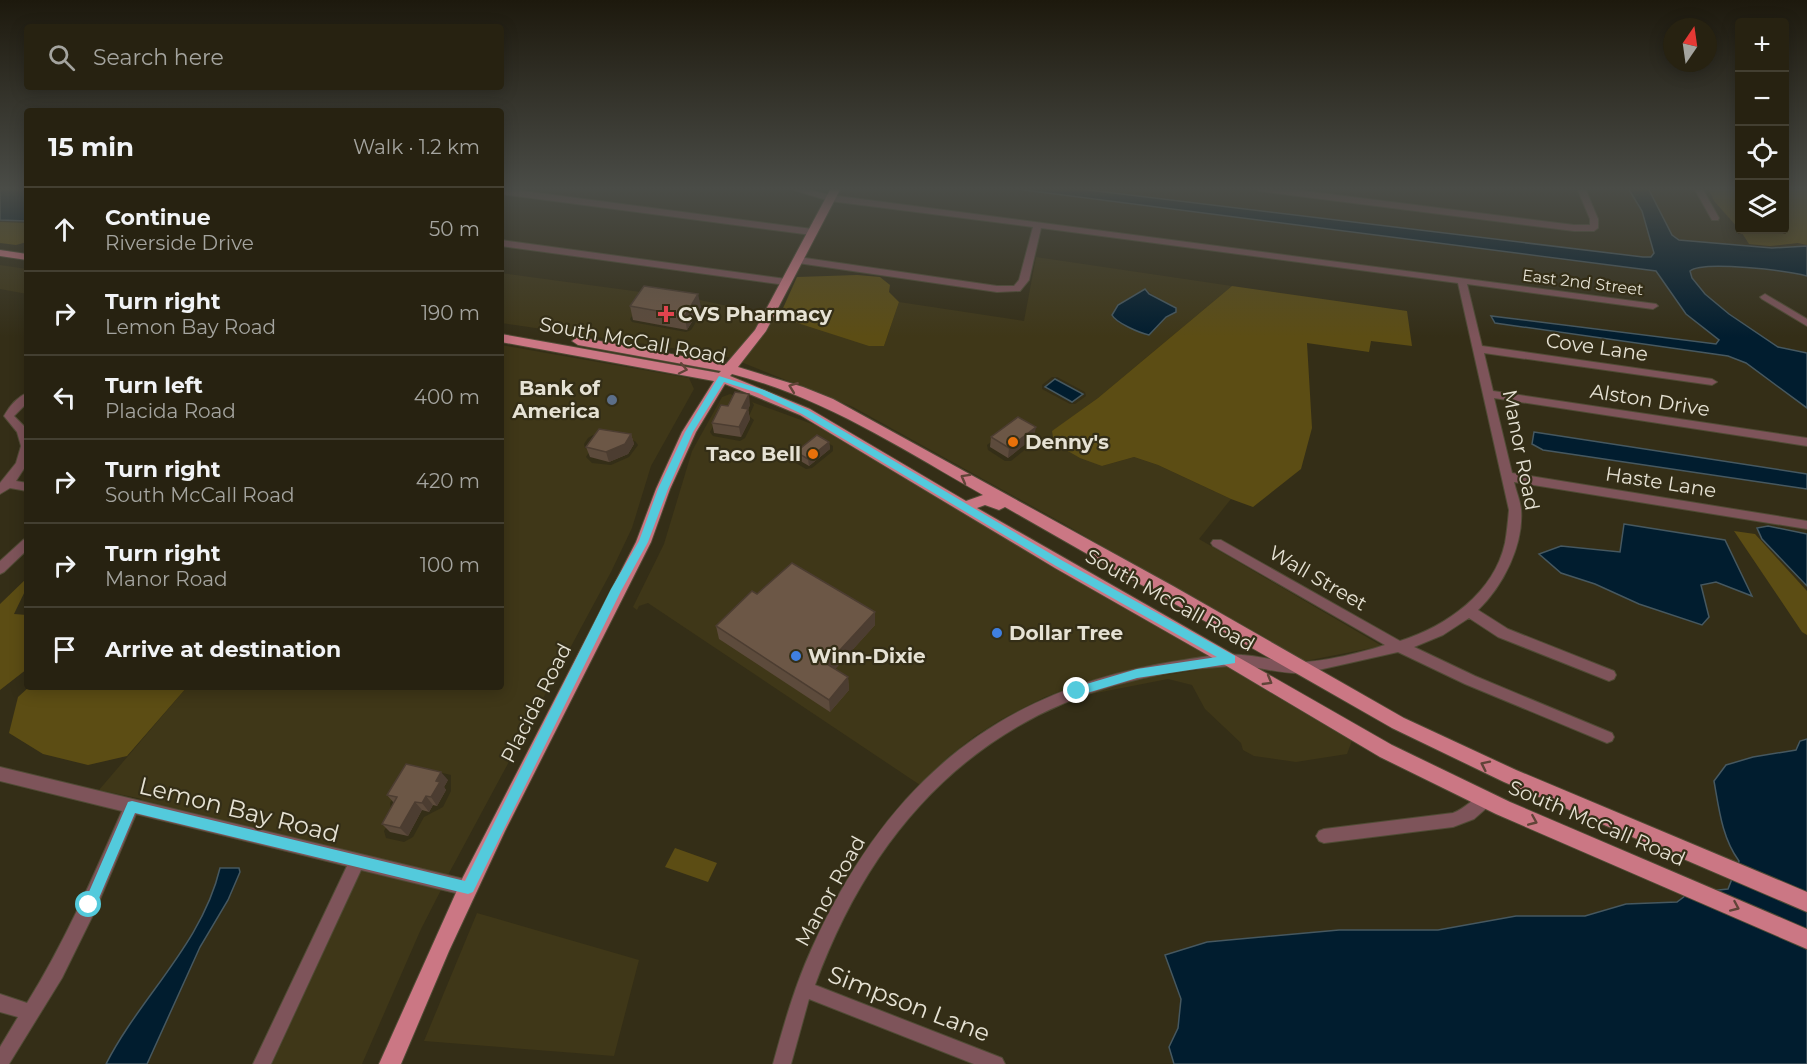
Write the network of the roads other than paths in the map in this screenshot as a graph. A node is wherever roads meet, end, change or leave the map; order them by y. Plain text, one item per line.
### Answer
1 (809, 238) edge
2 (1035, 238) edge
3 (1140, 238) edge
4 (504, 243) edge
5 (0, 253) edge
6 (24, 257) edge
7 (798, 260) junction
8 (1462, 281) junction
9 (786, 282) junction
10 (1765, 297) dead end
11 (1653, 306) dead end
12 (1807, 323) edge
13 (504, 331) edge
14 (504, 338) edge
15 (1478, 349) junction
16 (727, 373) junction
17 (1712, 382) dead end
18 (1489, 394) junction
19 (24, 400) edge
20 (24, 436) edge
21 (1807, 442) edge
22 (23, 470) edge
23 (1509, 477) junction
24 (4, 487) edge
25 (24, 487) edge
26 (966, 508) junction
27 (1807, 525) edge
28 (1054, 527) junction
29 (1217, 543) dead end
30 (24, 546) edge
31 (0, 569) edge
32 (1470, 611) junction
33 (1400, 647) junction
34 (1231, 660) junction
35 (1300, 668) junction
36 (1609, 675) dead end
37 (1607, 737) dead end
38 (0, 774) edge
39 (1485, 800) junction
40 (132, 806) junction
41 (1324, 836) dead end
42 (357, 862) junction
43 (468, 888) junction
44 (1807, 902) edge
45 (1807, 939) edge
46 (804, 989) junction
47 (0, 1003) edge
48 (31, 1013) junction
49 (0, 1063) edge
50 (262, 1064) edge
51 (390, 1064) edge
52 (782, 1064) edge
53 (996, 1064) edge

1 - 7 main road, Placida Road
2 - 7 street
3 - 8 street, East 2nd Street
4 - 9 street
5 - 6 main road
7 - 9 main road, Placida Road
8 - 11 street, East 2nd Street
8 - 15 street, Manor Road
9 - 16 main road, Placida Road
10 - 12 street
13 - 16 main road, South McCall Road
14 -> 16 main road, South McCall Road
15 - 17 street, Cove Lane
15 - 18 street, Manor Road
16 - 26 main road, South McCall Road
28 -> 16 main road, South McCall Road
16 - 43 main road, Placida Road
18 - 21 street, Alston Drive
18 - 23 street, Manor Road
19 - 20 street
22 - 24 street
23 - 27 street, Haste Lane
23 - 32 street, Manor Road
24 - 25 street
26 - 28 main road
26 - 34 main road, South McCall Road
28 - 35 main road, South McCall Road
29 - 33 street, Wall Street
30 - 31 street
32 - 33 street, Manor Road
32 - 36 street
33 - 35 street, Manor Road
33 - 37 street, Wall Street
34 - 35 street, Manor Road
34 -> 39 main road, South McCall Road
34 - 46 street, Manor Road
44 -> 35 main road, South McCall Road
38 - 40 street, Lemon Bay Road
39 - 41 street
39 -> 45 main road, South McCall Road
40 - 42 street, Lemon Bay Road
40 - 48 street
42 - 43 street, Lemon Bay Road
42 - 50 street
43 - 51 main road, Placida Road
46 - 52 street, Manor Road
46 - 53 street, Simpson Lane
47 - 48 street
48 - 49 street

